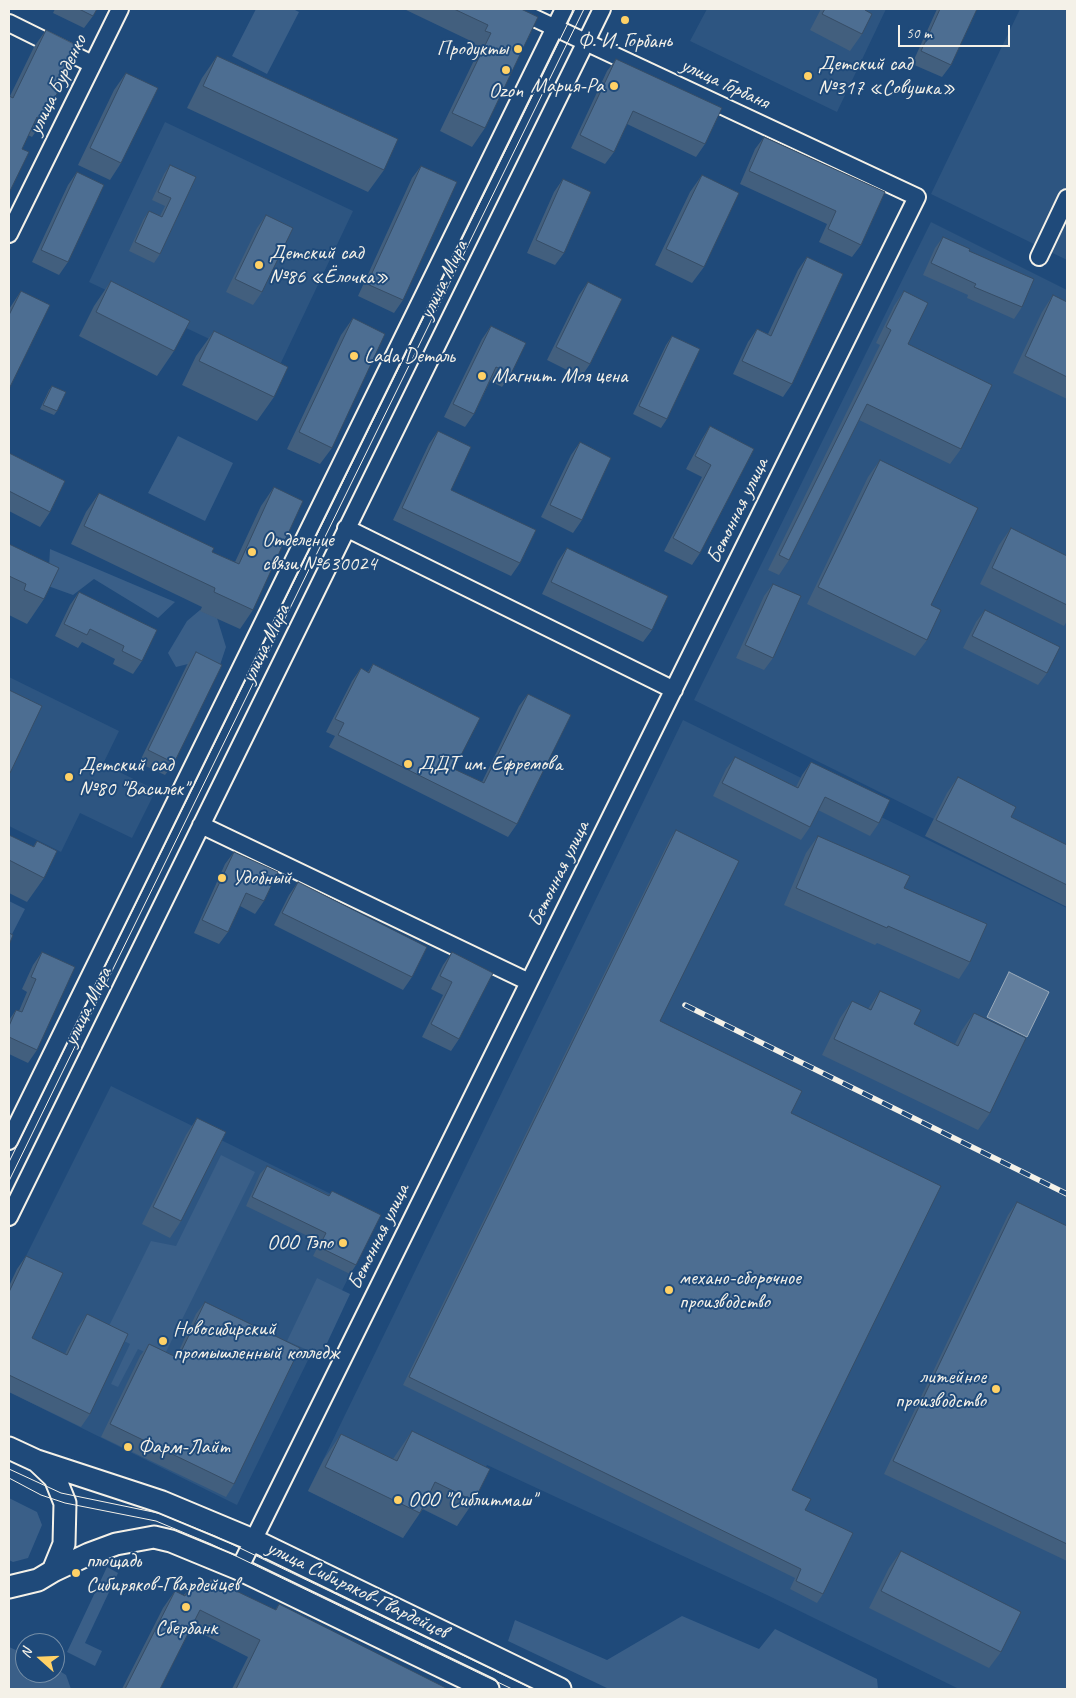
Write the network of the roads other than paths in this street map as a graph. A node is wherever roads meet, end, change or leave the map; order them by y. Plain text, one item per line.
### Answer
1 (120, 9) edge
2 (515, 9) edge
3 (564, 9) edge
4 (602, 9) edge
5 (9, 23) edge
6 (554, 28) junction
7 (586, 43) junction
8 (92, 64) junction
9 (917, 197) joint
10 (1067, 198) edge
11 (9, 234) edge
12 (1039, 257) dead end
13 (346, 528) junction
14 (674, 690) junction
15 (201, 825) junction
16 (529, 982) junction
17 (9, 1141) edge
18 (9, 1217) edge
19 (9, 1448) edge
20 (37, 1461) junction
21 (253, 1540) junction
22 (239, 1569) junction
23 (53, 1571) junction
24 (9, 1587) edge
25 (488, 1689) edge
26 (560, 1689) edge

1 - 8 street, улица Бурденко
2 - 6 street, улица Горбаня
3 - 6 street, улица Мира
4 - 7 street, улица Мира
5 - 8 street
6 - 7 street, улица Горбаня
6 - 17 street, улица Мира
7 - 9 street, улица Горбаня
7 - 13 street, улица Мира
8 - 11 street, улица Бурденко
9 - 14 street, Бетонная улица
10 - 12 street
13 - 14 street
13 - 15 street, улица Мира
14 - 16 street, Бетонная улица
15 - 16 street
15 - 18 street, улица Мира
16 - 21 street, Бетонная улица
19 - 20 main road
20 - 21 main road, улица Сибиряков-Гвардейцев
20 - 23 main road
21 - 22 street, Бетонная улица
21 - 26 main road, улица Сибиряков-Гвардейцев
22 - 23 main road, улица Сибиряков-Гвардейцев
22 - 25 main road, улица Сибиряков-Гвардейцев
23 - 24 main road

